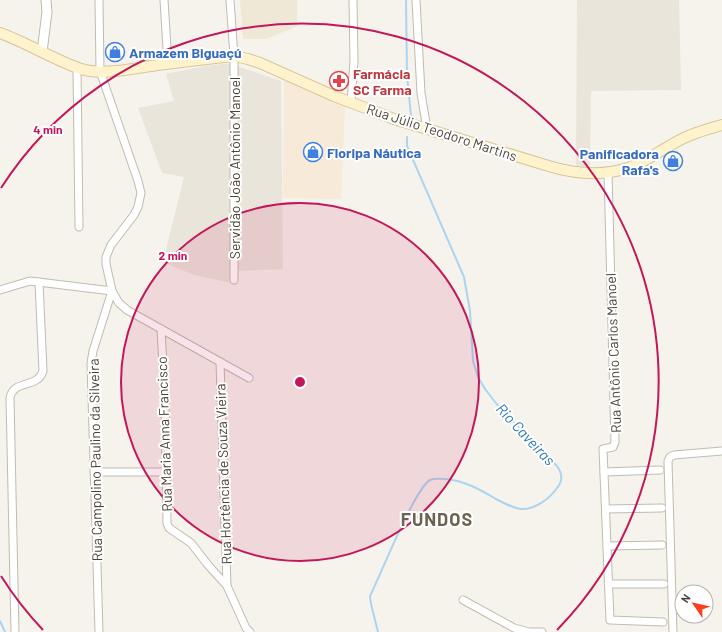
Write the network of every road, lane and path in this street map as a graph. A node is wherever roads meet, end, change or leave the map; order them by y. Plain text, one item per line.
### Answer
1 (46, 0) edge
2 (99, 0) edge
3 (164, 0) edge
4 (230, 0) edge
5 (353, 0) edge
6 (416, 0) edge
7 (0, 33) edge
8 (42, 52) junction
9 (234, 56) junction
10 (168, 64) junction
11 (77, 68) junction
12 (100, 71) junction
13 (351, 103) junction
14 (722, 126) edge
15 (427, 129) junction
16 (608, 173) junction
17 (78, 227) dead end
18 (234, 280) dead end
19 (39, 282) junction
20 (0, 290) edge
21 (112, 291) junction
22 (160, 329) junction
23 (220, 362) junction
24 (249, 378) dead end
25 (722, 451) edge
26 (660, 470) dead end
27 (94, 472) junction
28 (166, 472) junction
29 (604, 472) junction
30 (662, 508) dead end
31 (606, 509) junction
32 (662, 545) dead end
33 (607, 546) junction
34 (609, 584) junction
35 (664, 584) dead end
36 (227, 586) junction
37 (463, 600) dead end
38 (663, 622) dead end
39 (246, 631) edge
40 (15, 632) edge
41 (99, 632) edge
42 (542, 632) edge
43 (673, 632) edge

1 - 8 street
2 - 12 street
3 - 10 street
4 - 9 street, Servidão João Antônio Manoel
5 - 13 street
6 - 15 street
7 - 8 main road, Rua Júlio Teodoro Martins
8 - 11 main road, Rua Júlio Teodoro Martins
9 - 10 main road, Rua Júlio Teodoro Martins
9 - 13 main road, Rua Júlio Teodoro Martins
9 - 18 street, Servidão João Antônio Manoel
10 - 12 main road, Rua Júlio Teodoro Martins
11 - 12 main road, Rua Júlio Teodoro Martins
11 - 17 street
12 - 21 street
13 - 15 main road, Rua Júlio Teodoro Martins
14 - 16 main road, Rua Júlio Teodoro Martins
15 - 16 main road, Rua Júlio Teodoro Martins
16 - 29 street, Rua Antônio Carlos Manoel
19 - 20 street
19 - 21 street
19 - 40 street
21 - 22 street
21 - 27 street, Rua Campolino Paulino da Silveira
22 - 23 street
22 - 28 street, Rua Maria Anna Francisco
23 - 24 street
23 - 36 street, Rua Hortência de Souza Vieira
25 - 43 street
26 - 29 street
27 - 28 street
27 - 41 street, Rua Campolino Paulino da Silveira
28 - 36 street, Rua Maria Anna Francisco
29 - 31 street, Rua Antônio Carlos Manoel
30 - 31 street
31 - 33 street, Rua Antônio Carlos Manoel
32 - 33 street
33 - 34 street, Rua Antônio Carlos Manoel
34 - 35 street
34 - 38 street, Rua Antônio Carlos Manoel
36 - 39 street
37 - 42 street

